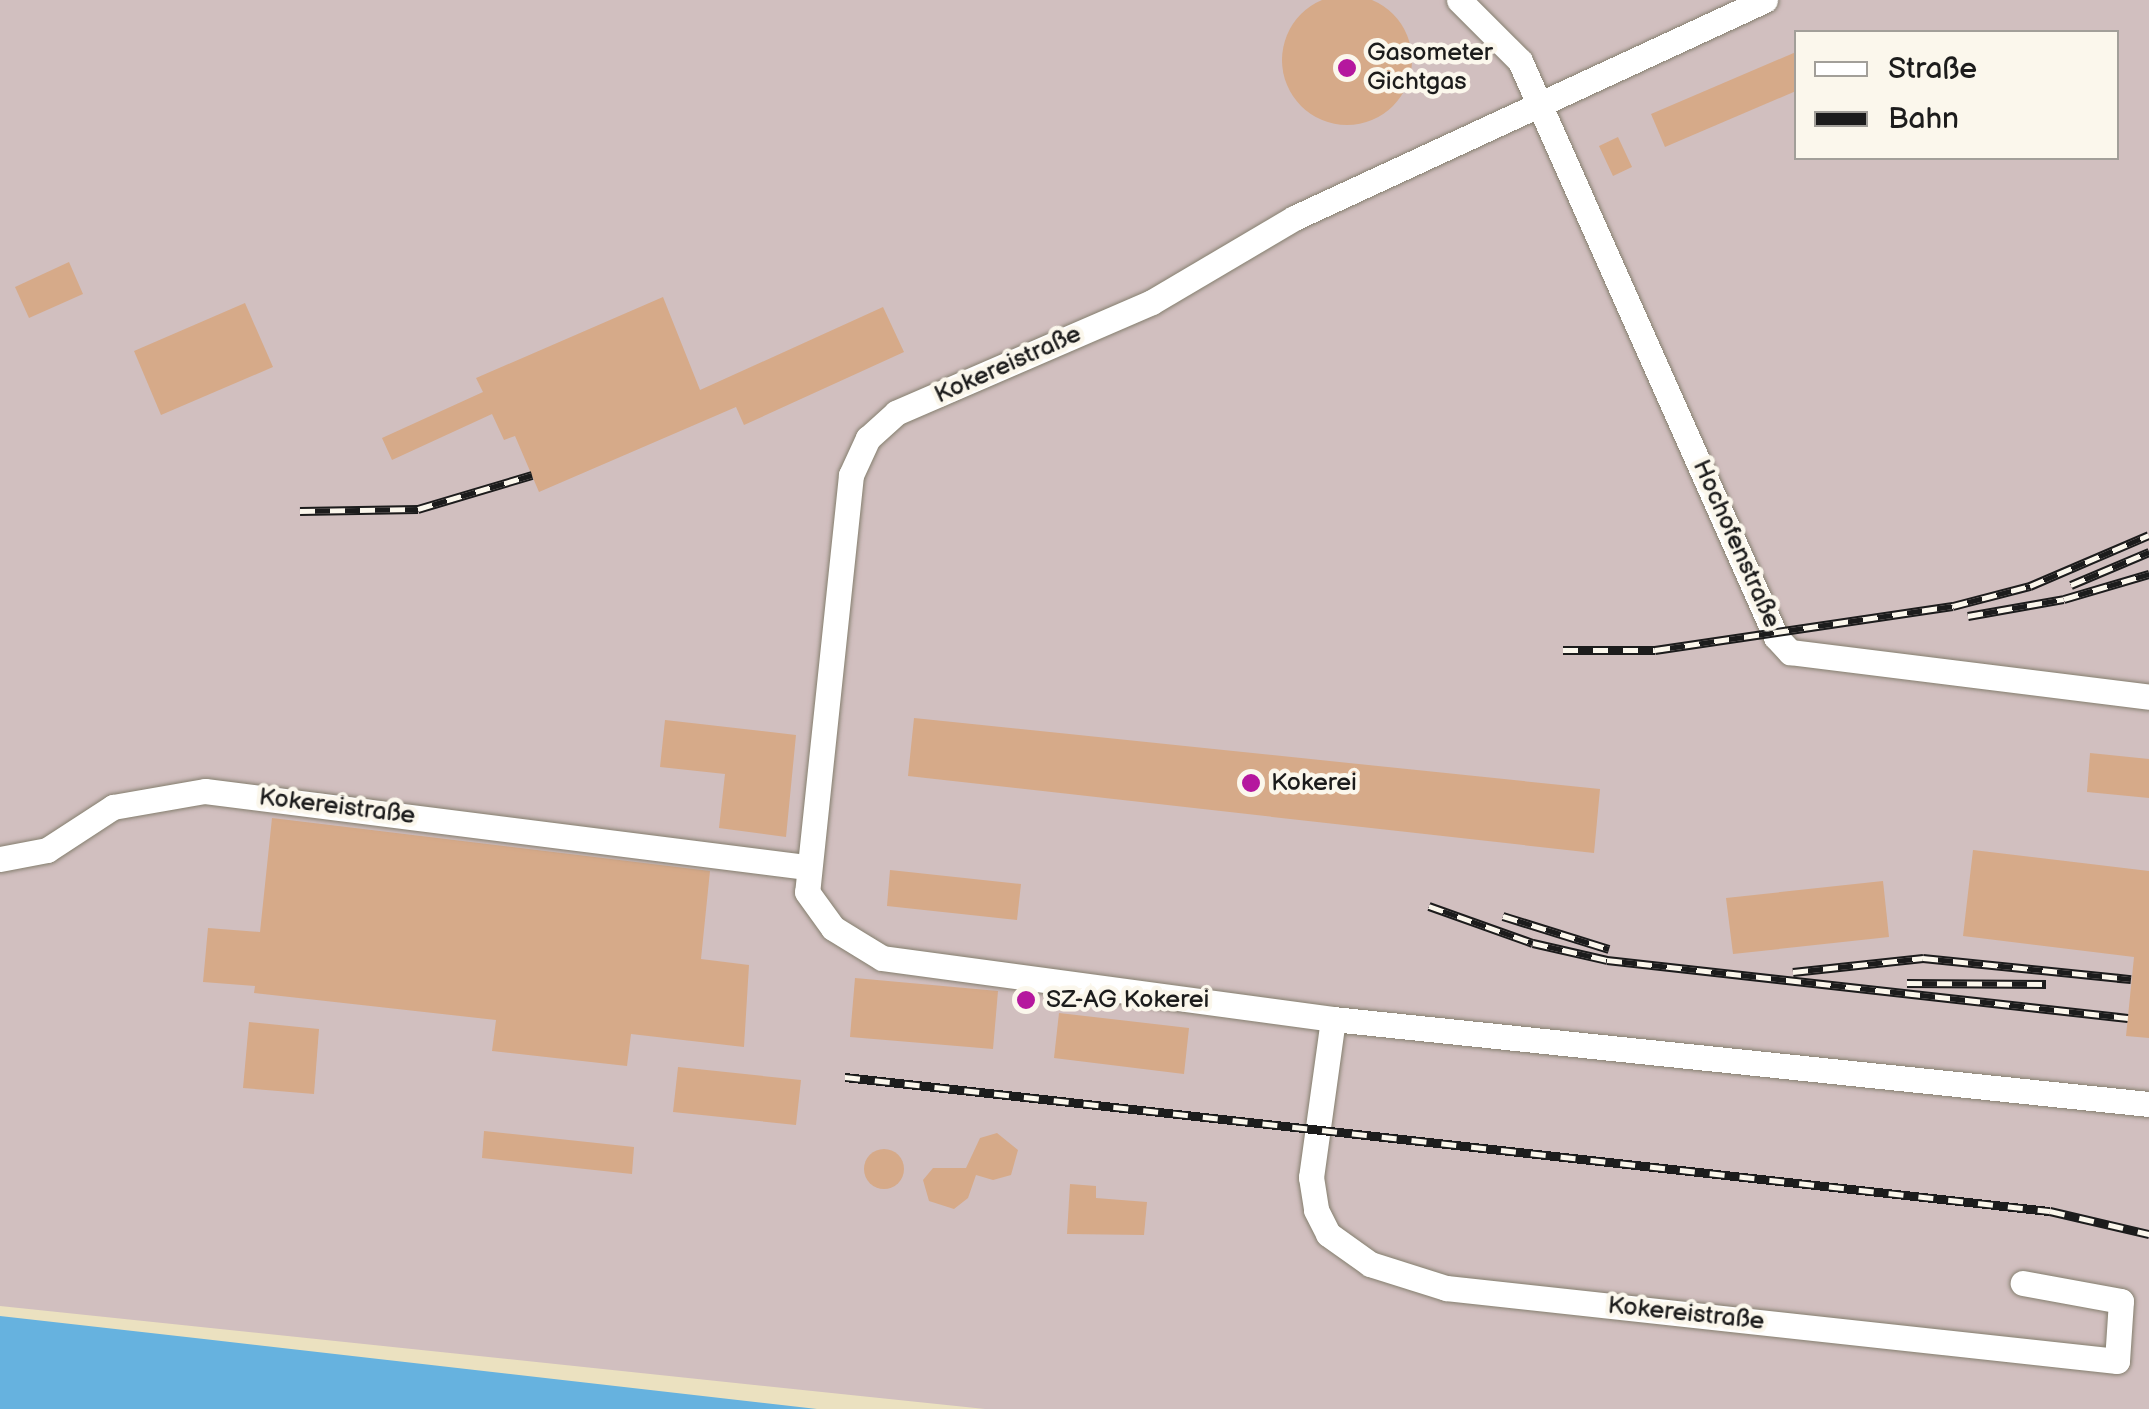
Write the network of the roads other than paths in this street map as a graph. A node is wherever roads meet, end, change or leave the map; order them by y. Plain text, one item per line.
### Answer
1 (1459, 0) edge
2 (1765, 0) edge
3 (1540, 102) junction
4 (2149, 696) edge
5 (0, 860) edge
6 (808, 867) junction
7 (1333, 1019) junction
8 (2149, 1104) edge
9 (2023, 1283) dead end

1 - 3 lane, Hochofenstraße
2 - 3 lane
3 - 4 lane, Hochofenstraße
3 - 6 lane, Kokereistraße
5 - 6 lane, Kokereistraße
6 - 7 lane, Kokereistraße
7 - 8 lane, Kokereistraße
7 - 9 lane, Kokereistraße

